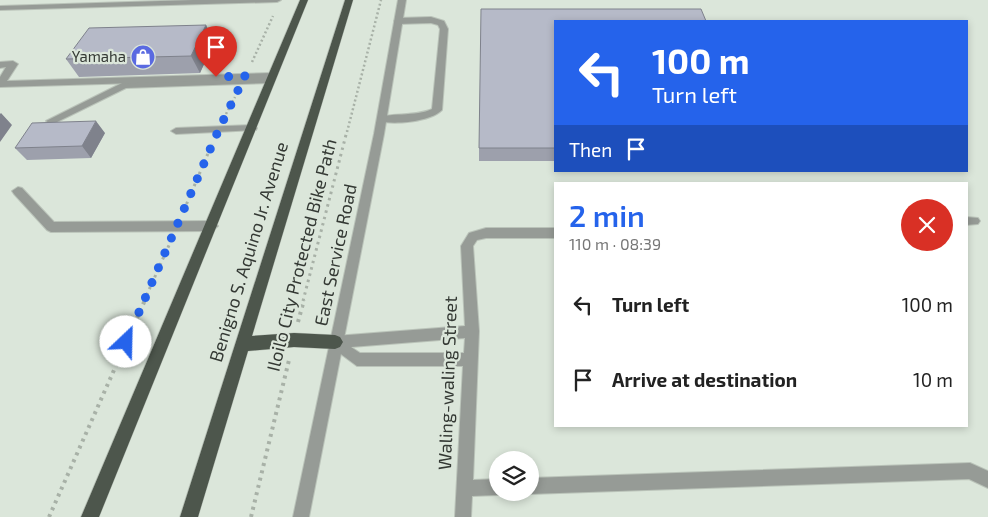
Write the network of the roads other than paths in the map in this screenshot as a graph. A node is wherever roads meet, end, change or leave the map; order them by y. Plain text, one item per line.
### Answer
1 (2, 0) edge
2 (304, 0) edge
3 (349, 0) edge
4 (402, 0) edge
5 (277, 4) edge
6 (0, 6) edge
7 (398, 21) junction
8 (0, 66) edge
9 (270, 78) junction
10 (244, 79) junction
11 (1, 84) edge
12 (382, 119) junction
13 (51, 120) edge
14 (252, 128) junction
15 (176, 131) dead end
16 (18, 191) dead end
17 (212, 226) junction
18 (554, 233) edge
19 (472, 331) junction
20 (335, 342) junction
21 (244, 344) junction
22 (470, 359) junction
23 (988, 480) edge
24 (539, 486) edge
25 (489, 487) edge
26 (464, 488) junction
27 (90, 517) edge
28 (189, 517) edge
29 (301, 517) edge
30 (463, 517) edge

1 - 6 street
2 - 9 highway, Benigno S. Aquino Jr. Avenue
3 - 21 highway, Benigno S. Aquino Jr. Avenue
4 - 7 street, East Service Road
5 - 6 street
7 - 12 street, East Service Road
7 - 12 street
8 - 11 street
9 - 10 street
9 - 14 highway, Benigno S. Aquino Jr. Avenue
10 - 11 street
10 - 13 street
12 - 20 street, East Service Road
14 - 15 street
14 - 17 highway, Benigno S. Aquino Jr. Avenue
16 - 17 street
17 - 27 highway, Benigno S. Aquino Jr. Avenue
18 - 19 street, Waling-waling Street
19 - 20 street
19 - 22 street, Waling-waling Street
20 - 21 highway
20 - 22 street
20 - 29 street, East Service Road
21 - 28 highway, Benigno S. Aquino Jr. Avenue
22 - 26 street, Waling-waling Street
23 - 24 street
25 - 26 street
26 - 30 street, Waling-waling Street

